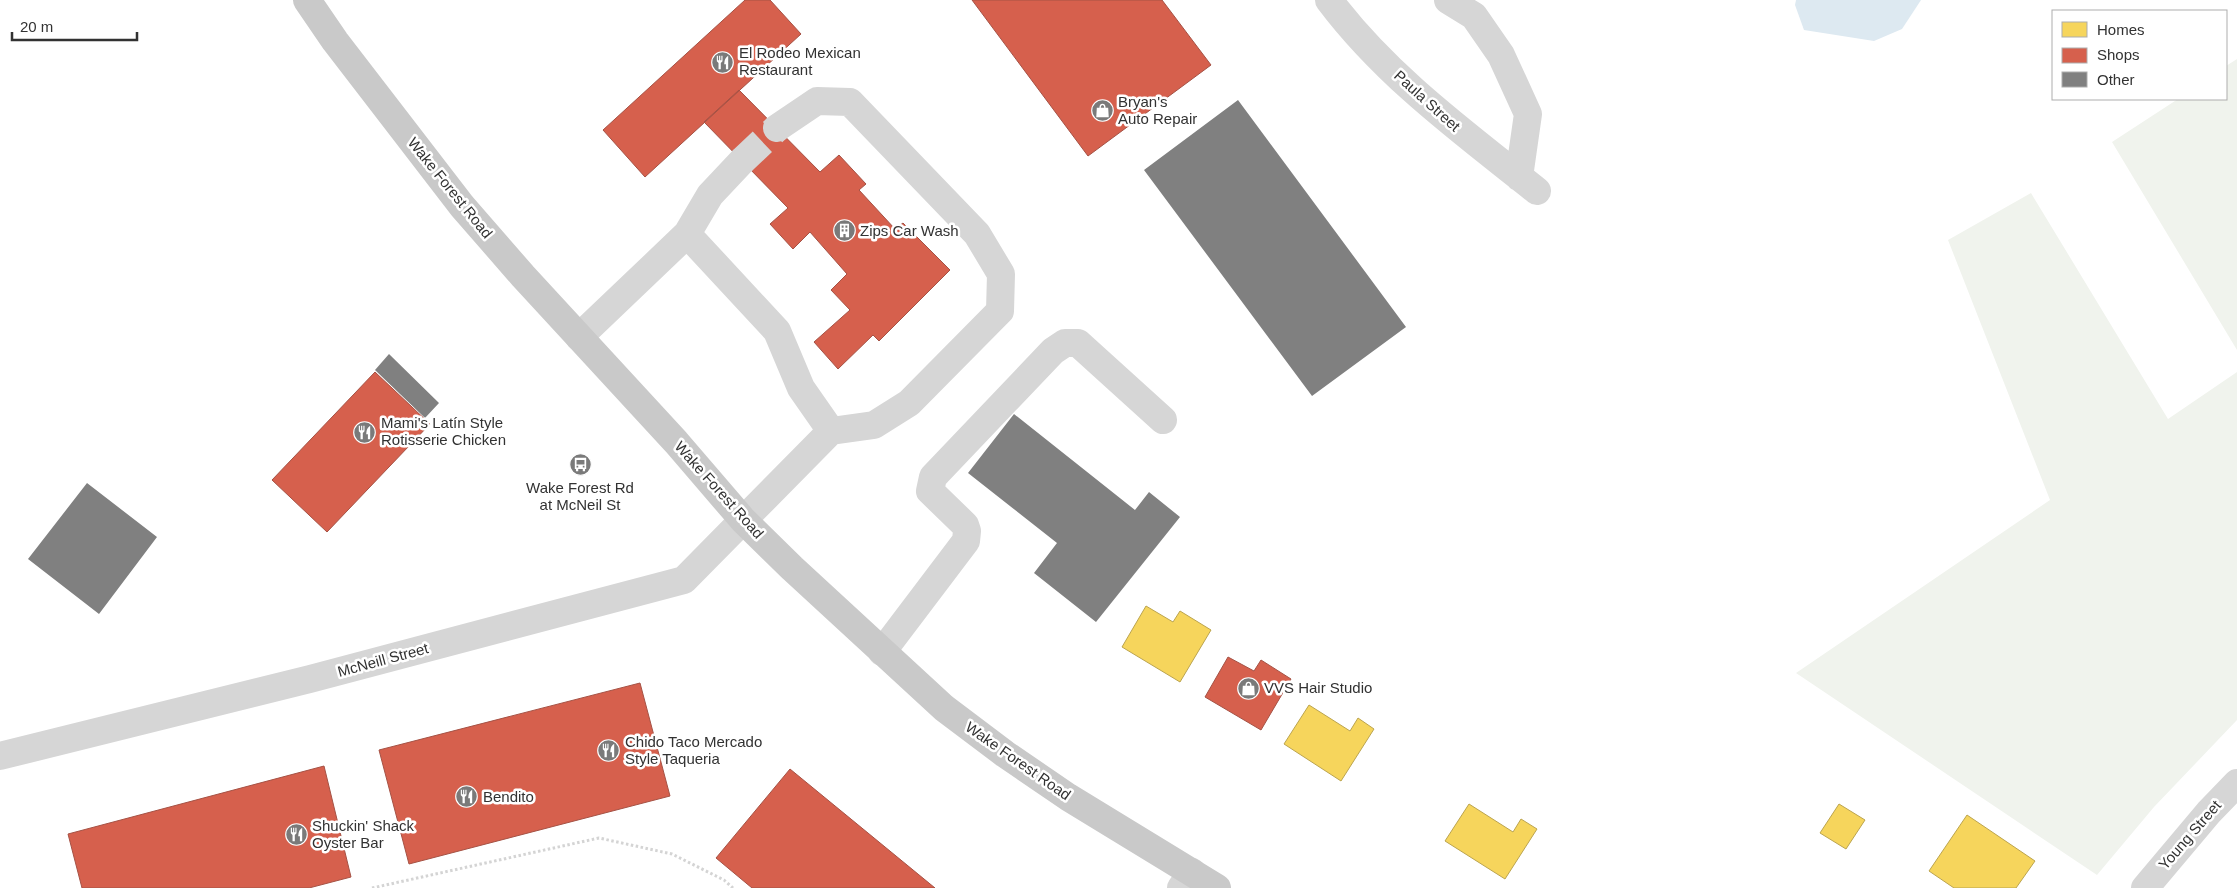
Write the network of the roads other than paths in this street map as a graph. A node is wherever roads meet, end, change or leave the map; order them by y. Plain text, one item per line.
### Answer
1 (307, 0) edge
2 (1448, 0) edge
3 (1340, 4) edge
4 (777, 128) tunnel mouth
5 (742, 160) tunnel mouth
6 (687, 234) junction
7 (579, 337) junction
8 (1163, 420) dead end
9 (831, 432) junction
10 (743, 520) junction
11 (882, 652) junction
12 (0, 756) edge
13 (2237, 783) edge
14 (1186, 880) edge
15 (1217, 888) edge
16 (2145, 888) edge

1 - 7 main road, Wake Forest Road
2 - 3 street, Paula Street
4 - 9 street
5 - 6 street
6 - 7 street
6 - 9 street
7 - 10 main road, Wake Forest Road
8 - 11 street
9 - 10 street, McNeill Street
10 - 11 main road, Wake Forest Road
10 - 12 street, McNeill Street
11 - 14 main road, Wake Forest Road
13 - 16 street, Young Street
14 - 15 main road, Wake Forest Road

